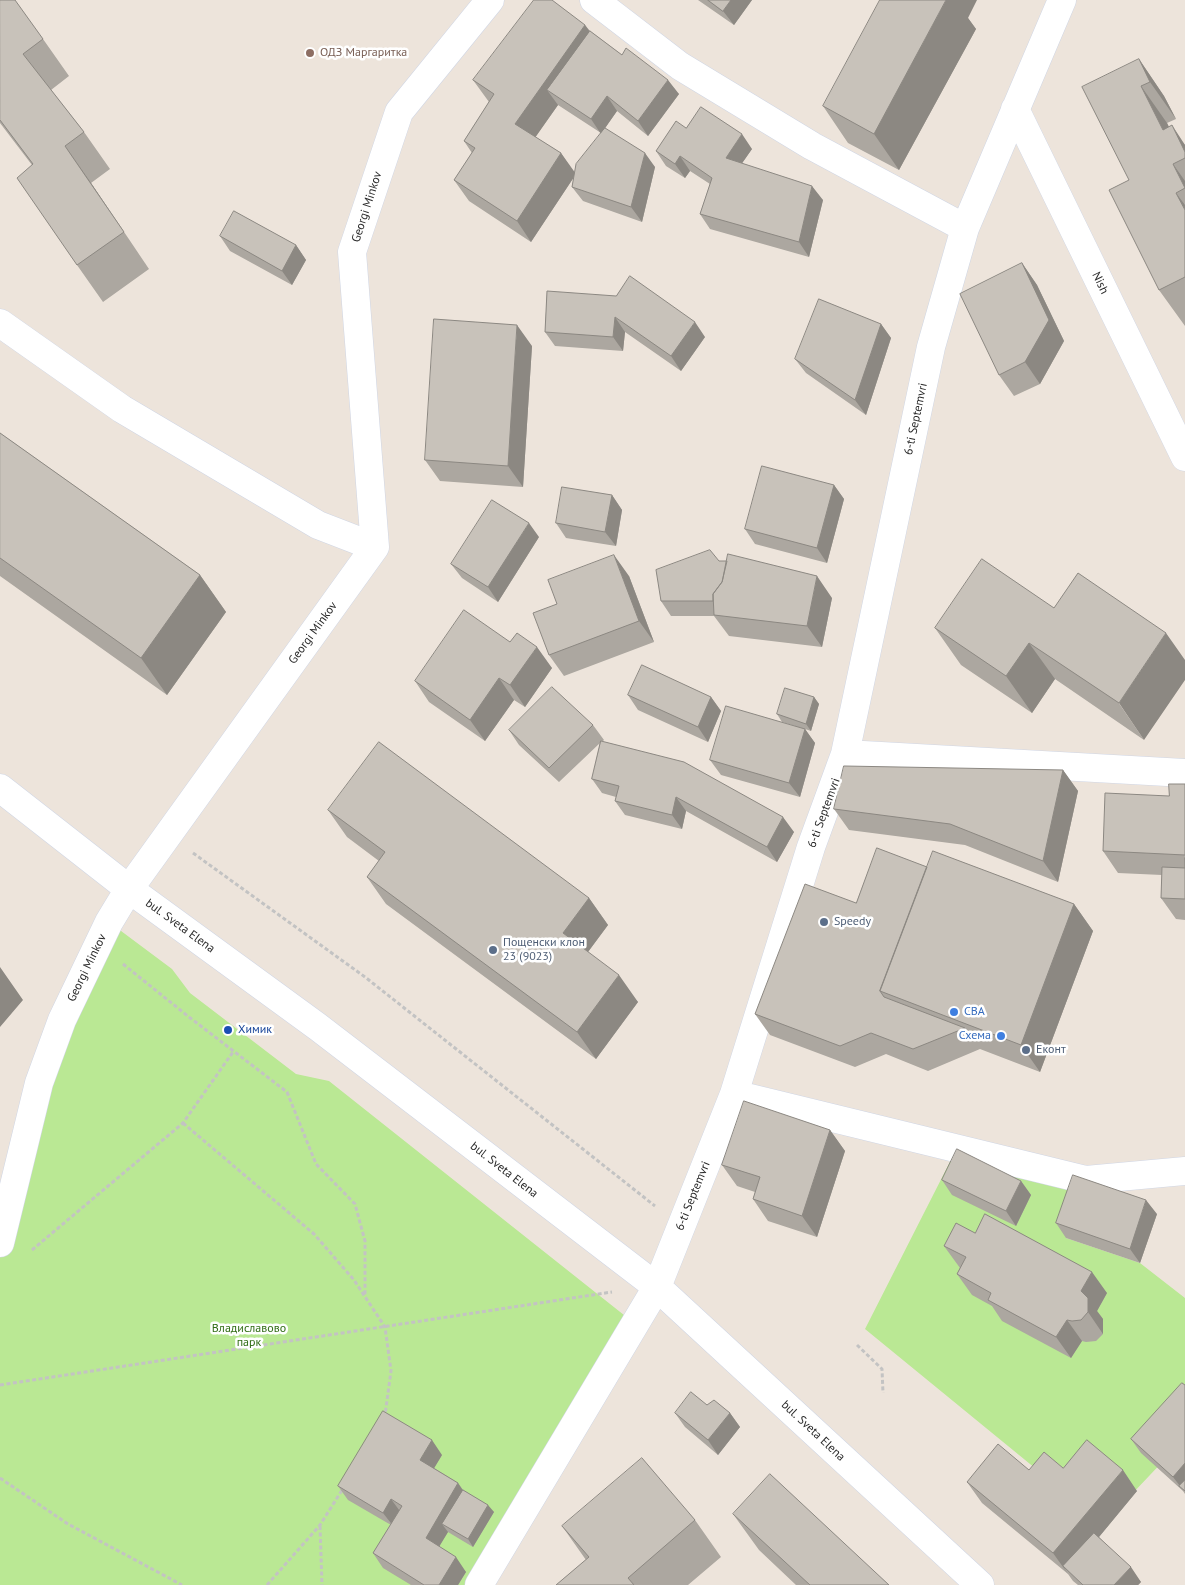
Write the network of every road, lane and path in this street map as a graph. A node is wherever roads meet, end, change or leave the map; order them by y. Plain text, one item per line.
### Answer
1 (490, 0) edge
2 (594, 0) edge
3 (1062, 0) edge
4 (1015, 110) junction
5 (965, 228) junction
6 (0, 323) edge
7 (1185, 457) edge
8 (375, 547) junction
9 (845, 754) junction
10 (1185, 773) edge
11 (0, 788) edge
12 (168, 835) junction
13 (129, 889) junction
14 (99, 944) junction
15 (233, 1052) junction
16 (734, 1094) junction
17 (183, 1123) junction
18 (1185, 1171) edge
19 (681, 1226) junction
20 (0, 1243) edge
21 (30, 1251) dead end
22 (656, 1287) junction
23 (365, 1296) junction
24 (385, 1327) junction
25 (857, 1345) dead end
26 (0, 1385) edge
27 (883, 1393) dead end
28 (384, 1418) edge
29 (0, 1478) edge
30 (349, 1480) edge
31 (320, 1525) junction
32 (182, 1585) edge
33 (267, 1585) edge
34 (322, 1585) edge
35 (479, 1585) edge
36 (980, 1585) edge

1 - 8 street, Georgi Minkov
2 - 5 street
3 - 4 street, 6-ti Septemvri
4 - 5 street, 6-ti Septemvri
4 - 7 street, Nish
5 - 9 street, 6-ti Septemvri
6 - 8 street
8 - 12 street, Georgi Minkov
9 - 10 street
9 - 16 street, 6-ti Septemvri
11 - 13 street, bul. Sveta Elena
12 - 13 street, Georgi Minkov
12 - 19 path
13 - 14 street, Georgi Minkov
13 - 22 street, bul. Sveta Elena
14 - 15 path
14 - 20 street, Georgi Minkov
15 - 17 path
15 - 23 path
16 - 18 street
16 - 19 street, 6-ti Septemvri
17 - 21 path
17 - 23 path
19 - 22 street, 6-ti Septemvri
22 - 24 path
22 - 35 street, 6-ti Septemvri
22 - 36 street, bul. Sveta Elena
23 - 24 path
24 - 26 path
24 - 28 path
25 - 27 path
29 - 32 path
30 - 31 path
31 - 33 path
31 - 34 path

